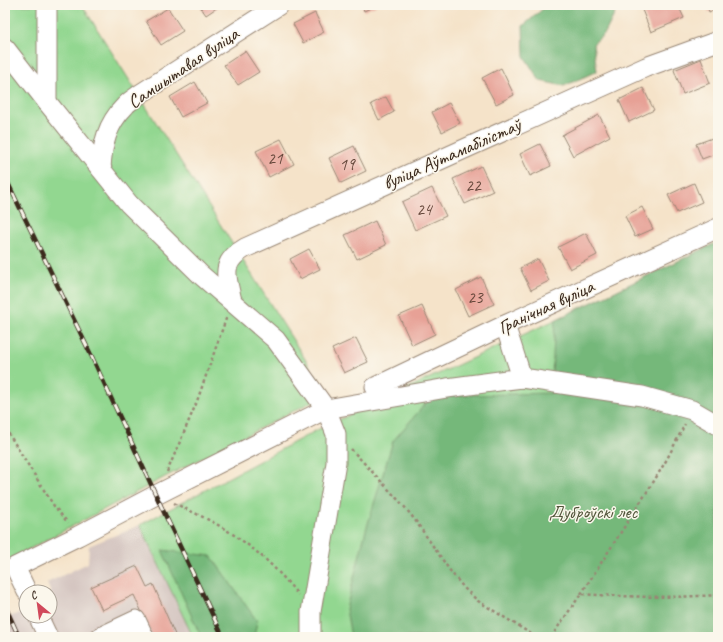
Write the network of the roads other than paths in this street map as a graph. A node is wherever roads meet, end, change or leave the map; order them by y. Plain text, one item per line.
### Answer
1 (47, 5) edge
2 (279, 5) edge
3 (260, 10) edge
4 (718, 41) edge
5 (5, 48) edge
6 (47, 102) junction
7 (101, 169) junction
8 (718, 228) edge
9 (232, 302) junction
10 (505, 325) junction
11 (522, 378) junction
12 (375, 386) dead end
13 (326, 409) junction
14 (718, 426) edge
15 (23, 584) edge
16 (42, 624) edge
17 (48, 637) edge
18 (100, 637) edge
19 (144, 637) edge
20 (311, 637) edge

1 - 6 street
2 - 3 street, Самшытавая вуліца
3 - 7 street, Самшытавая вуліца
4 - 9 street, вуліца Аўтамабілістаў
5 - 6 street
6 - 7 street
7 - 9 street
8 - 10 street, Гранічная вуліца
9 - 13 street
10 - 11 street
10 - 12 street, Гранічная вуліца
11 - 13 street
11 - 14 street
13 - 15 street
13 - 20 street
16 - 17 street
18 - 19 street

